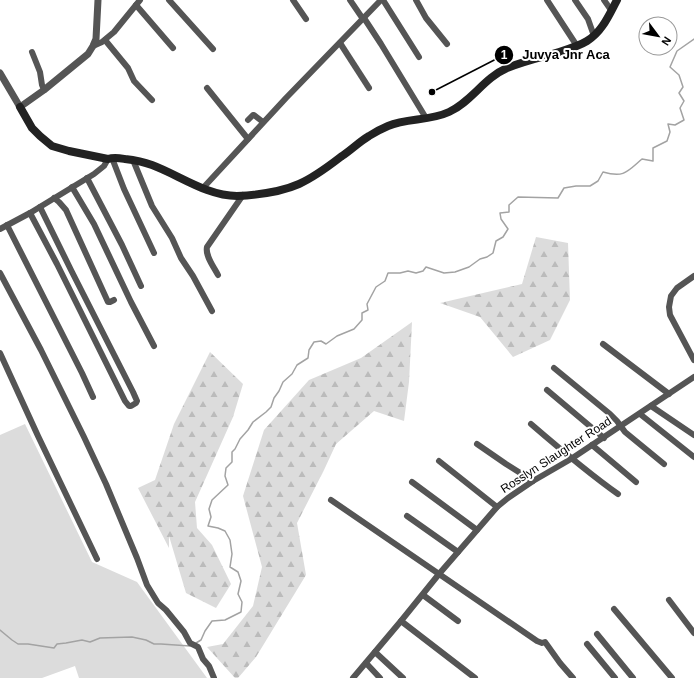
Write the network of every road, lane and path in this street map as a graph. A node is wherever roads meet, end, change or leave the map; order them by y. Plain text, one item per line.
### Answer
1 (98, 0) edge
2 (169, 0) edge
3 (293, 0) edge
4 (350, 0) edge
5 (382, 0) edge
6 (416, 0) edge
7 (547, 0) edge
8 (575, 0) edge
9 (604, 0) edge
10 (617, 0) edge
11 (138, 3) edge
12 (611, 10) junction
13 (306, 19) dead end
14 (363, 19) junction
15 (594, 36) junction
16 (105, 40) junction
17 (340, 43) junction
18 (447, 44) dead end
19 (93, 46) junction
20 (577, 46) junction
21 (174, 48) dead end
22 (213, 49) dead end
23 (32, 52) dead end
24 (419, 58) dead end
25 (0, 73) edge
26 (207, 88) dead end
27 (369, 88) dead end
28 (44, 90) junction
29 (152, 100) dead end
30 (20, 107) junction
31 (426, 118) junction
32 (248, 120) dead end
33 (263, 122) junction
34 (248, 139) junction
35 (110, 158) junction
36 (133, 160) junction
37 (87, 178) junction
38 (72, 187) junction
39 (203, 188) junction
40 (243, 195) junction
41 (54, 198) junction
42 (40, 207) junction
43 (30, 213) junction
44 (7, 225) junction
45 (0, 229) edge
46 (154, 253) dead end
47 (0, 273) edge
48 (218, 275) dead end
49 (694, 276) edge
50 (141, 286) dead end
51 (114, 300) dead end
52 (212, 311) dead end
53 (604, 344) dead end
54 (154, 346) dead end
55 (0, 352) edge
56 (693, 357) edge
57 (554, 368) dead end
58 (694, 377) edge
59 (547, 390) dead end
60 (668, 394) junction
61 (94, 397) dead end
62 (651, 406) junction
63 (640, 414) junction
64 (531, 424) dead end
65 (621, 426) junction
66 (694, 435) edge
67 (604, 438) junction
68 (477, 444) dead end
69 (592, 445) junction
70 (694, 457) edge
71 (571, 459) junction
72 (439, 461) dead end
73 (664, 464) dead end
74 (533, 481) junction
75 (412, 482) dead end
76 (636, 482) dead end
77 (618, 494) dead end
78 (331, 500) dead end
79 (497, 507) junction
80 (406, 516) dead end
81 (477, 530) junction
82 (458, 552) junction
83 (97, 559) dead end
84 (439, 574) junction
85 (423, 595) junction
86 (669, 600) dead end
87 (614, 610) dead end
88 (401, 621) junction
89 (458, 621) dead end
90 (694, 633) edge
91 (597, 634) dead end
92 (586, 644) dead end
93 (375, 652) junction
94 (366, 662) junction
95 (214, 678) edge
96 (353, 678) edge
97 (380, 678) edge
98 (403, 678) edge
99 (475, 678) edge
100 (573, 678) edge
101 (615, 678) edge
102 (633, 678) edge
103 (672, 678) edge

1 - 19 street
2 - 22 street
3 - 13 street
4 - 14 street
5 - 14 street
5 - 24 street
6 - 18 street
7 - 20 street
8 - 15 street
9 - 12 street
10 - 12 main road
11 - 16 street
11 - 21 street
12 - 15 main road
14 - 17 street
14 - 31 street
15 - 20 main road
16 - 19 street
16 - 29 street
17 - 27 street
17 - 33 street
19 - 28 street
20 - 31 main road
23 - 28 street
25 - 30 street
26 - 34 street
28 - 30 street
30 - 35 main road
31 - 40 main road
32 - 33 street
33 - 34 street
34 - 39 street
35 - 36 main road
35 - 37 street
35 - 46 street
36 - 39 main road
36 - 52 street
37 - 38 street
37 - 50 street
38 - 41 street
38 - 54 street
39 - 40 main road
40 - 48 street
41 - 42 street
41 - 51 street
42 - 43 street
42 - 43 street
43 - 44 street
44 - 45 street
44 - 61 street
47 - 95 street
49 - 56 street
53 - 60 street
55 - 83 street
57 - 65 street
58 - 60 street, Rosslyn Slaughter Road
59 - 67 street
60 - 62 street, Rosslyn Slaughter Road
62 - 63 street, Rosslyn Slaughter Road
62 - 66 street
63 - 65 street, Rosslyn Slaughter Road
63 - 70 street
64 - 71 street
65 - 67 street, Rosslyn Slaughter Road
65 - 73 street
67 - 69 street, Rosslyn Slaughter Road
68 - 74 street
69 - 71 street, Rosslyn Slaughter Road
69 - 76 street
71 - 74 street, Rosslyn Slaughter Road
71 - 77 street
72 - 79 street
74 - 79 street, Rosslyn Slaughter Road
75 - 81 street
78 - 84 street
79 - 81 street, Rosslyn Slaughter Road
80 - 82 street
81 - 82 street, Rosslyn Slaughter Road
82 - 84 street, Rosslyn Slaughter Road
84 - 85 street, Rosslyn Slaughter Road
84 - 100 street
85 - 88 street, Rosslyn Slaughter Road
85 - 89 street
86 - 90 street
87 - 103 street
88 - 93 street, Rosslyn Slaughter Road
88 - 99 street
91 - 102 street
92 - 101 street
93 - 94 street, Rosslyn Slaughter Road
93 - 98 street
94 - 96 street, Rosslyn Slaughter Road
94 - 97 street

